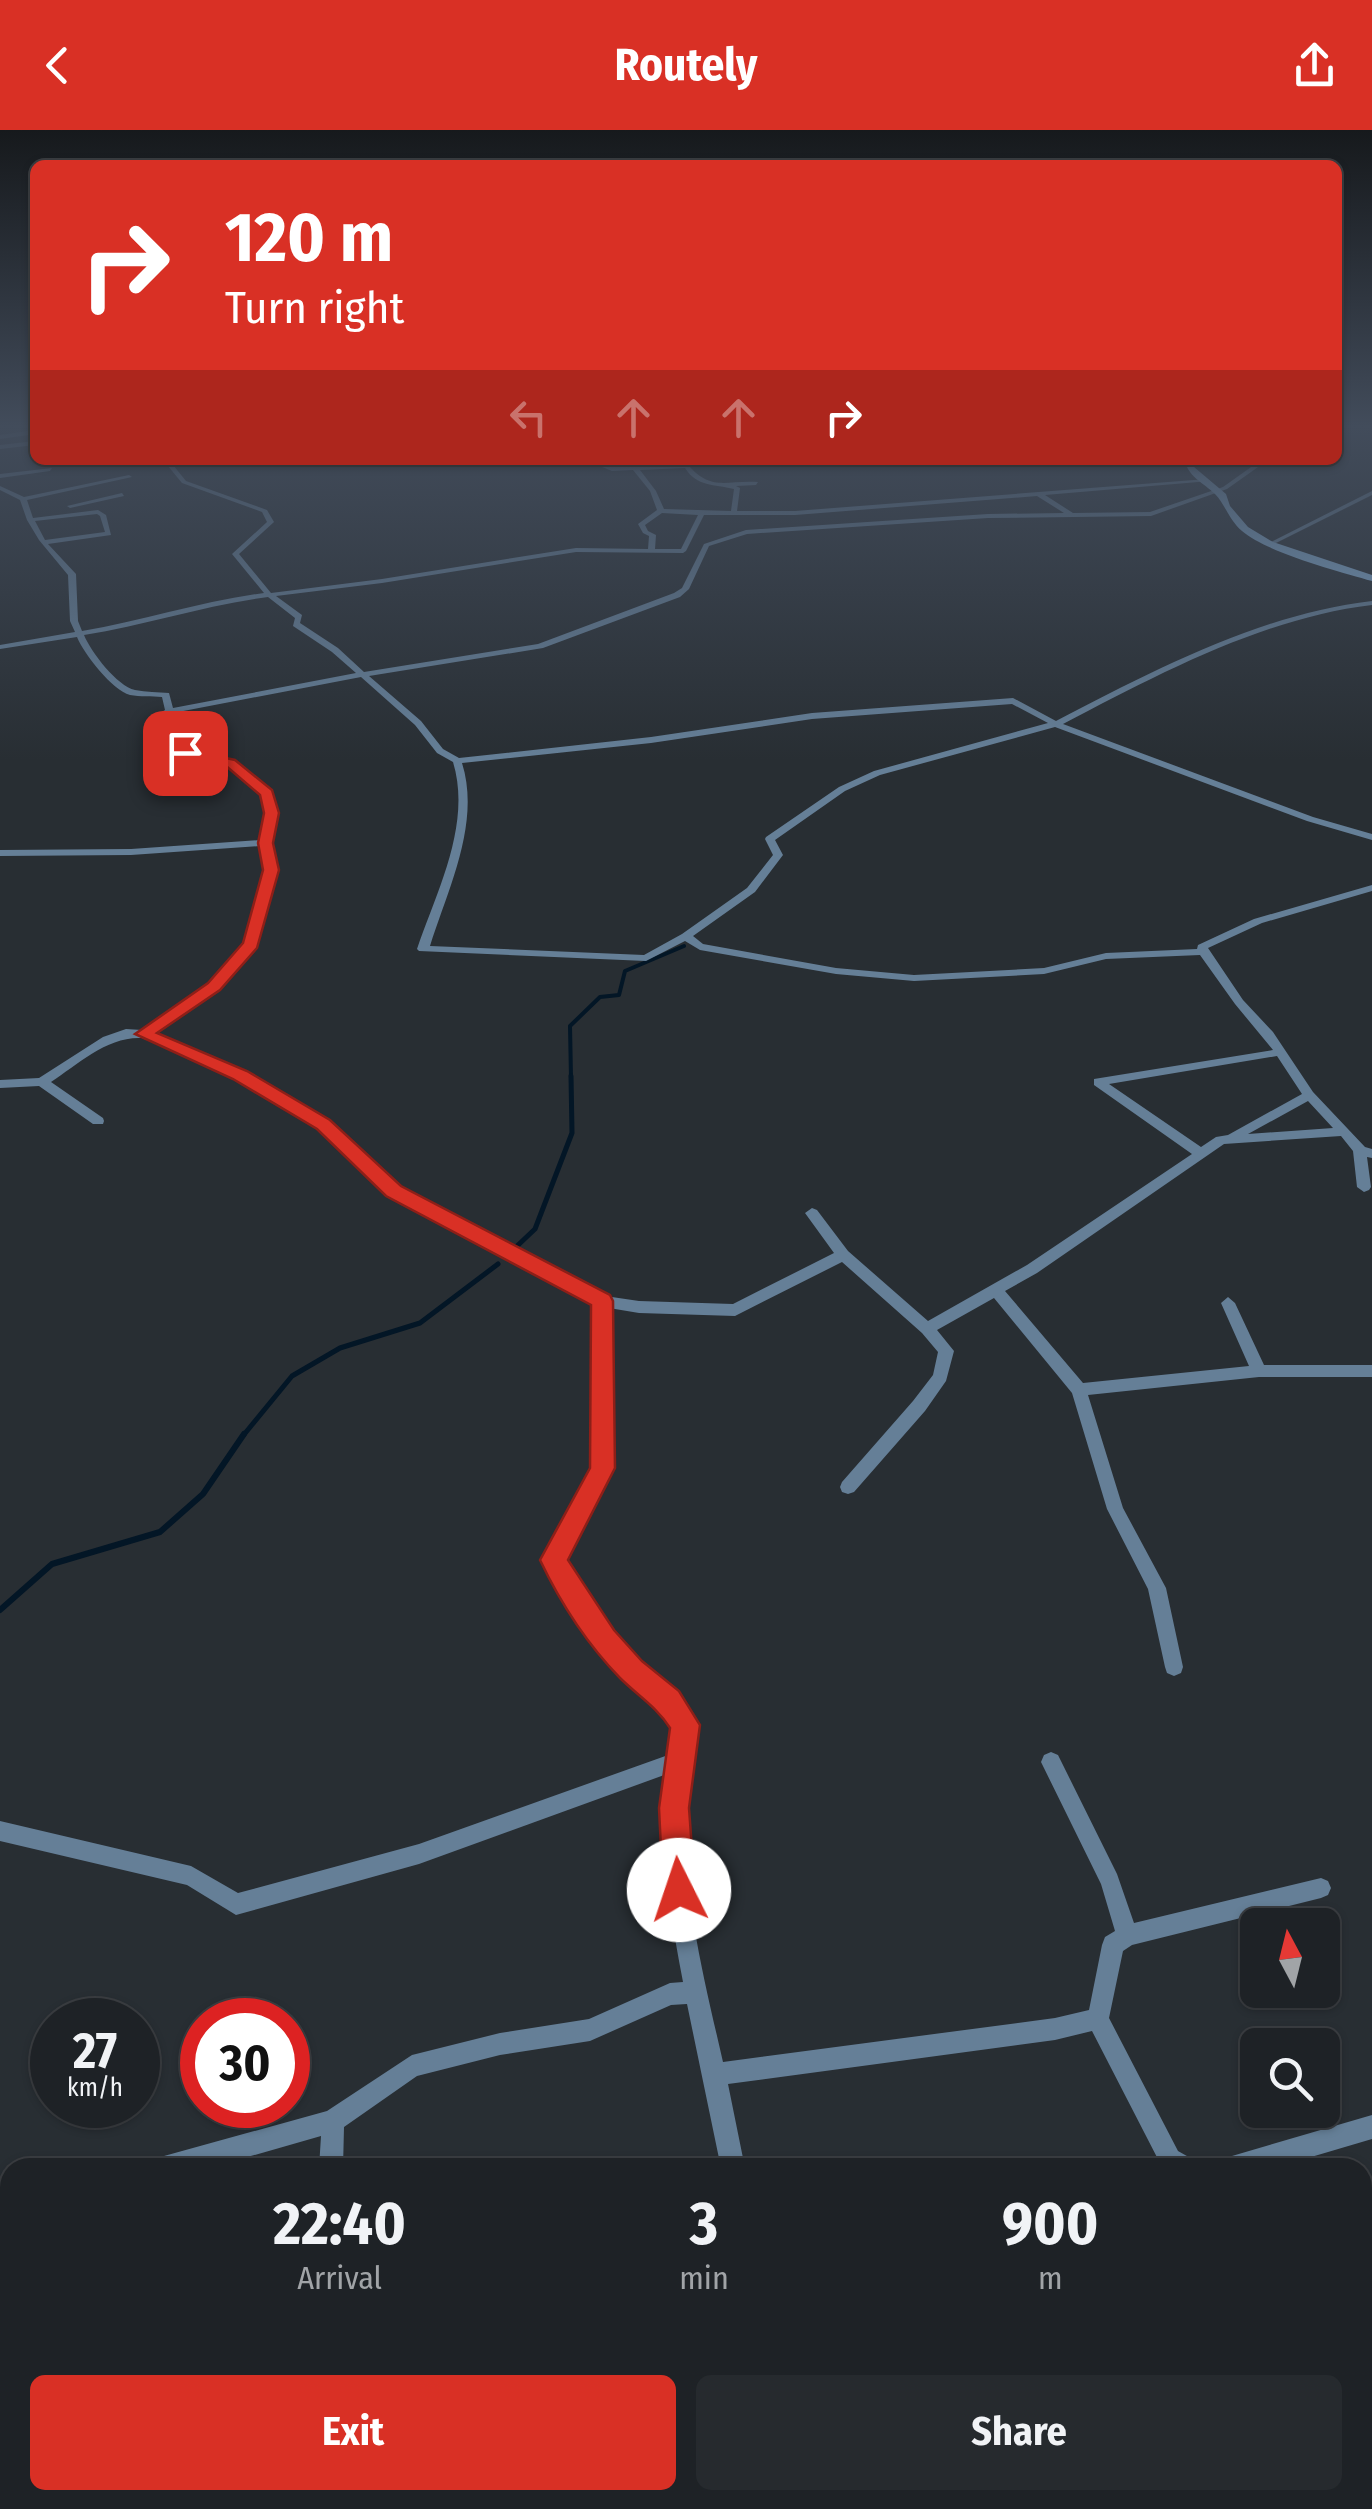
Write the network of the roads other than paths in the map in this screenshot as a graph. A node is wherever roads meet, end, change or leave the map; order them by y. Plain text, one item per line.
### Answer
1 (43, 538) edge
2 (77, 538) edge
3 (255, 538) edge
4 (653, 538) edge
5 (690, 538) edge
6 (724, 538) edge
7 (1261, 538) edge
8 (1282, 538) edge
9 (45, 542) junction
10 (1270, 544) junction
11 (652, 551) junction
12 (684, 551) junction
13 (702, 551) junction
14 (1372, 578) edge
15 (270, 595) junction
16 (1372, 603) edge
17 (79, 635) junction
18 (0, 647) edge
19 (364, 676) junction
20 (170, 710) junction
21 (1056, 724) junction
22 (457, 761) junction
23 (1372, 837) edge
24 (266, 843) junction
25 (0, 853) edge
26 (1372, 888) edge
27 (686, 936) junction
28 (1203, 952) junction
29 (144, 1034) junction
30 (1281, 1052) junction
31 (42, 1082) junction
32 (0, 1084) edge
33 (1309, 1095) junction
34 (98, 1121) dead end
35 (1344, 1132) junction
36 (1233, 1137) junction
37 (1366, 1152) edge
38 (1201, 1154) junction
39 (1364, 1186) dead end
40 (812, 1213) dead end
41 (843, 1255) junction
42 (997, 1291) junction
43 (602, 1301) junction
44 (1228, 1303) dead end
45 (927, 1330) junction
46 (1259, 1370) junction
47 (1372, 1371) edge
48 (1079, 1390) junction
49 (848, 1487) dead end
50 (1174, 1667) dead end
51 (680, 1760) junction
52 (1051, 1762) dead end
53 (0, 1831) edge
54 (1321, 1888) dead end
55 (1127, 1935) junction
56 (694, 1992) junction
57 (1098, 2019) junction
58 (717, 2074) junction
59 (334, 2121) junction
60 (1372, 2128) edge
61 (200, 2158) edge
62 (332, 2158) edge
63 (731, 2158) edge
64 (1169, 2158) edge
65 (1267, 2158) edge

1 - 9 street
2 - 9 street
3 - 15 street
4 - 11 street
5 - 12 street
6 - 13 street
7 - 10 main road
8 - 10 street
9 - 17 street
10 - 14 main road
11 - 12 street
11 - 15 street
12 - 13 street
13 - 19 street
15 - 17 street
15 - 19 street
16 - 21 street
17 - 18 street
17 - 20 street
19 - 20 street
19 - 22 street
20 - 24 street
21 - 22 street
21 - 23 street
21 - 27 street
22 - 27 street
24 - 25 street
24 - 29 street
26 - 28 street
27 - 28 street
28 - 30 street
29 - 31 street
29 - 43 street
30 - 33 street
30 - 38 street
31 - 32 street
31 - 34 street
33 - 35 street
33 - 36 street
35 - 36 street
35 - 37 street
36 - 38 street
37 - 39 street
38 - 42 street
40 - 41 street
41 - 43 street
41 - 45 street
42 - 45 street
42 - 48 street
43 - 51 street
44 - 46 street
45 - 49 street
46 - 47 street
46 - 48 street
48 - 50 street
51 - 53 street
51 - 56 street
52 - 55 street
54 - 55 street
55 - 57 street
56 - 58 street
56 - 59 street
57 - 58 street
57 - 64 street
58 - 63 street
59 - 61 street
59 - 62 street
60 - 65 street

